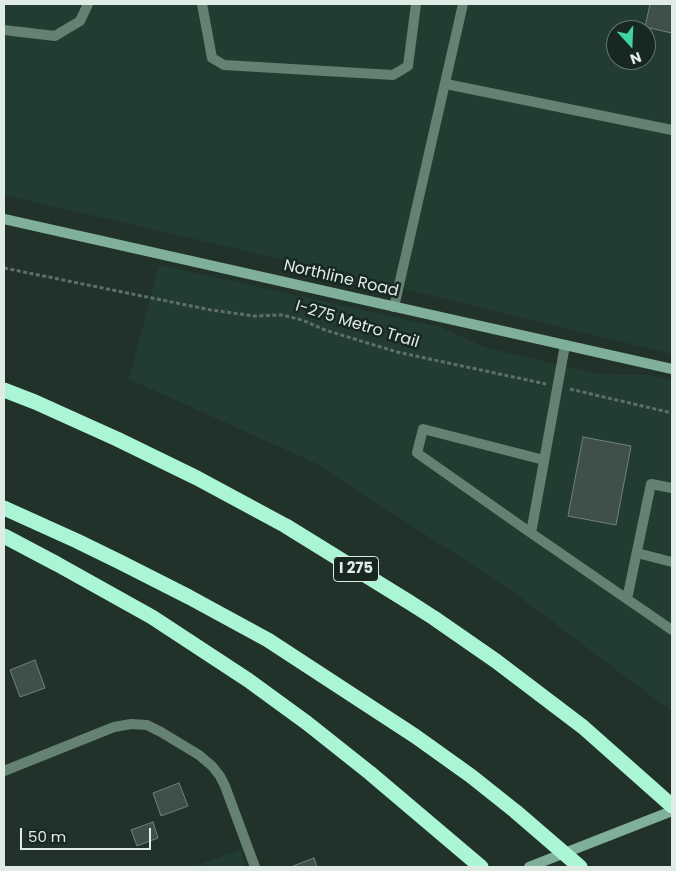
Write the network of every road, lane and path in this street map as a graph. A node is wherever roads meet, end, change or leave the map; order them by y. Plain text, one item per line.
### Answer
1 (88, 4) edge
2 (202, 4) edge
3 (416, 4) edge
4 (463, 4) edge
5 (4, 30) edge
6 (446, 84) junction
7 (672, 130) edge
8 (4, 219) edge
9 (4, 268) edge
10 (394, 306) junction
11 (565, 345) junction
12 (672, 369) edge
13 (558, 387) junction
14 (4, 390) edge
15 (672, 412) edge
16 (544, 460) junction
17 (672, 488) edge
18 (4, 508) edge
19 (531, 533) junction
20 (4, 536) edge
21 (637, 553) junction
22 (672, 562) edge
23 (627, 599) junction
24 (672, 630) edge
25 (4, 771) edge
26 (672, 806) edge
27 (672, 811) edge
28 (255, 867) edge
29 (481, 867) edge
30 (529, 867) edge
31 (580, 867) edge

1 - 5 street
2 - 3 street
4 - 6 street
6 - 7 street
6 - 10 street
8 - 10 street, Northline Road
9 - 13 path, I-275 Metro Trail
10 - 11 street, Northline Road
11 - 12 street, Northline Road
11 - 13 street
13 - 15 path, I-275 Metro Trail
13 - 16 street
14 - 26 highway, I 275
16 - 19 street
16 - 19 street
17 - 21 street
18 - 31 highway
19 - 23 street
20 - 29 highway
21 - 22 street
21 - 23 street
23 - 24 street
25 - 28 street
27 - 30 street

